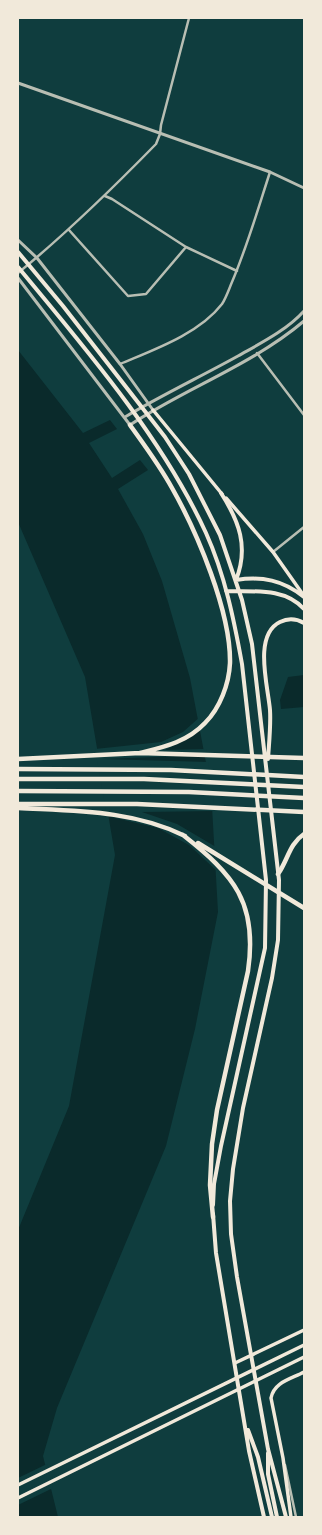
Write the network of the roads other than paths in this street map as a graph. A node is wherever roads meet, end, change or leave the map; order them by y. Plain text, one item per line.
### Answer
1 (189, 18) edge
2 (18, 83) edge
3 (160, 134) junction
4 (270, 172) junction
5 (304, 188) edge
6 (105, 196) junction
7 (69, 230) junction
8 (18, 240) edge
9 (186, 247) junction
10 (18, 252) edge
11 (36, 258) junction
12 (29, 265) junction
13 (19, 270) edge
14 (237, 271) junction
15 (18, 278) edge
16 (304, 311) edge
17 (304, 321) edge
18 (258, 353) junction
19 (120, 364) junction
20 (147, 403) junction
21 (141, 408) junction
22 (153, 410) junction
23 (133, 413) junction
24 (146, 415) junction
25 (304, 415) edge
26 (124, 418) junction
27 (138, 420) junction
28 (130, 425) junction
29 (221, 493) junction
30 (304, 527) edge
31 (273, 552) junction
32 (236, 580) junction
33 (226, 591) junction
34 (240, 591) junction
35 (304, 596) edge
36 (304, 609) edge
37 (304, 623) edge
38 (140, 753) junction
39 (304, 758) edge
40 (18, 759) edge
41 (18, 769) edge
42 (304, 777) edge
43 (18, 779) edge
44 (268, 780) junction
45 (304, 787) edge
46 (18, 791) edge
47 (304, 798) edge
48 (18, 804) edge
49 (18, 808) edge
50 (304, 812) edge
51 (304, 834) edge
52 (183, 835) junction
53 (278, 874) junction
54 (304, 908) edge
55 (213, 1217) junction
56 (304, 1330) edge
57 (304, 1345) edge
58 (251, 1356) junction
59 (304, 1357) edge
60 (235, 1363) junction
61 (304, 1372) edge
62 (244, 1422) junction
63 (268, 1449) junction
64 (283, 1458) junction
65 (18, 1485) edge
66 (18, 1498) edge
67 (264, 1517) edge
68 (272, 1517) edge
69 (277, 1517) edge
70 (286, 1517) edge
71 (291, 1517) edge
72 (296, 1517) edge

1 - 3 street
2 - 3 street
3 - 4 street
3 - 6 street
4 - 5 street
4 - 14 street
6 - 7 street
6 - 9 street
7 - 9 street
7 - 11 street
8 - 11 street
9 - 14 street
10 - 12 highway
11 - 12 street
11 - 19 street
12 - 13 street
12 - 21 highway
13 - 23 highway
14 - 19 street
15 - 26 street
16 - 20 street
17 - 18 street
18 - 22 street
18 - 25 street
19 - 20 street
20 - 21 street
20 - 22 street
21 - 23 street
21 - 24 highway
22 - 24 street
22 - 29 main road
23 - 26 street
23 - 27 highway
24 - 27 street
24 - 32 highway
26 - 28 street
27 - 28 street
27 - 33 highway
28 - 38 highway
29 - 31 main road
29 - 32 highway
30 - 31 street
31 - 35 main road
32 - 34 highway
32 - 35 highway
33 - 34 highway
33 - 55 highway
34 - 36 highway
34 - 44 highway
37 - 44 highway
38 - 39 highway
38 - 40 highway
41 - 42 highway
43 - 45 highway
44 - 53 highway
46 - 47 highway
48 - 50 highway
49 - 52 highway
51 - 53 highway
52 - 54 highway
52 - 55 highway
53 - 58 highway
55 - 60 highway
56 - 58 main road
57 - 65 main road
58 - 60 main road
58 - 63 highway
59 - 66 main road
60 - 62 highway
61 - 64 main road
62 - 67 highway
62 - 68 highway
63 - 69 highway
63 - 70 highway
64 - 71 main road
64 - 72 street

